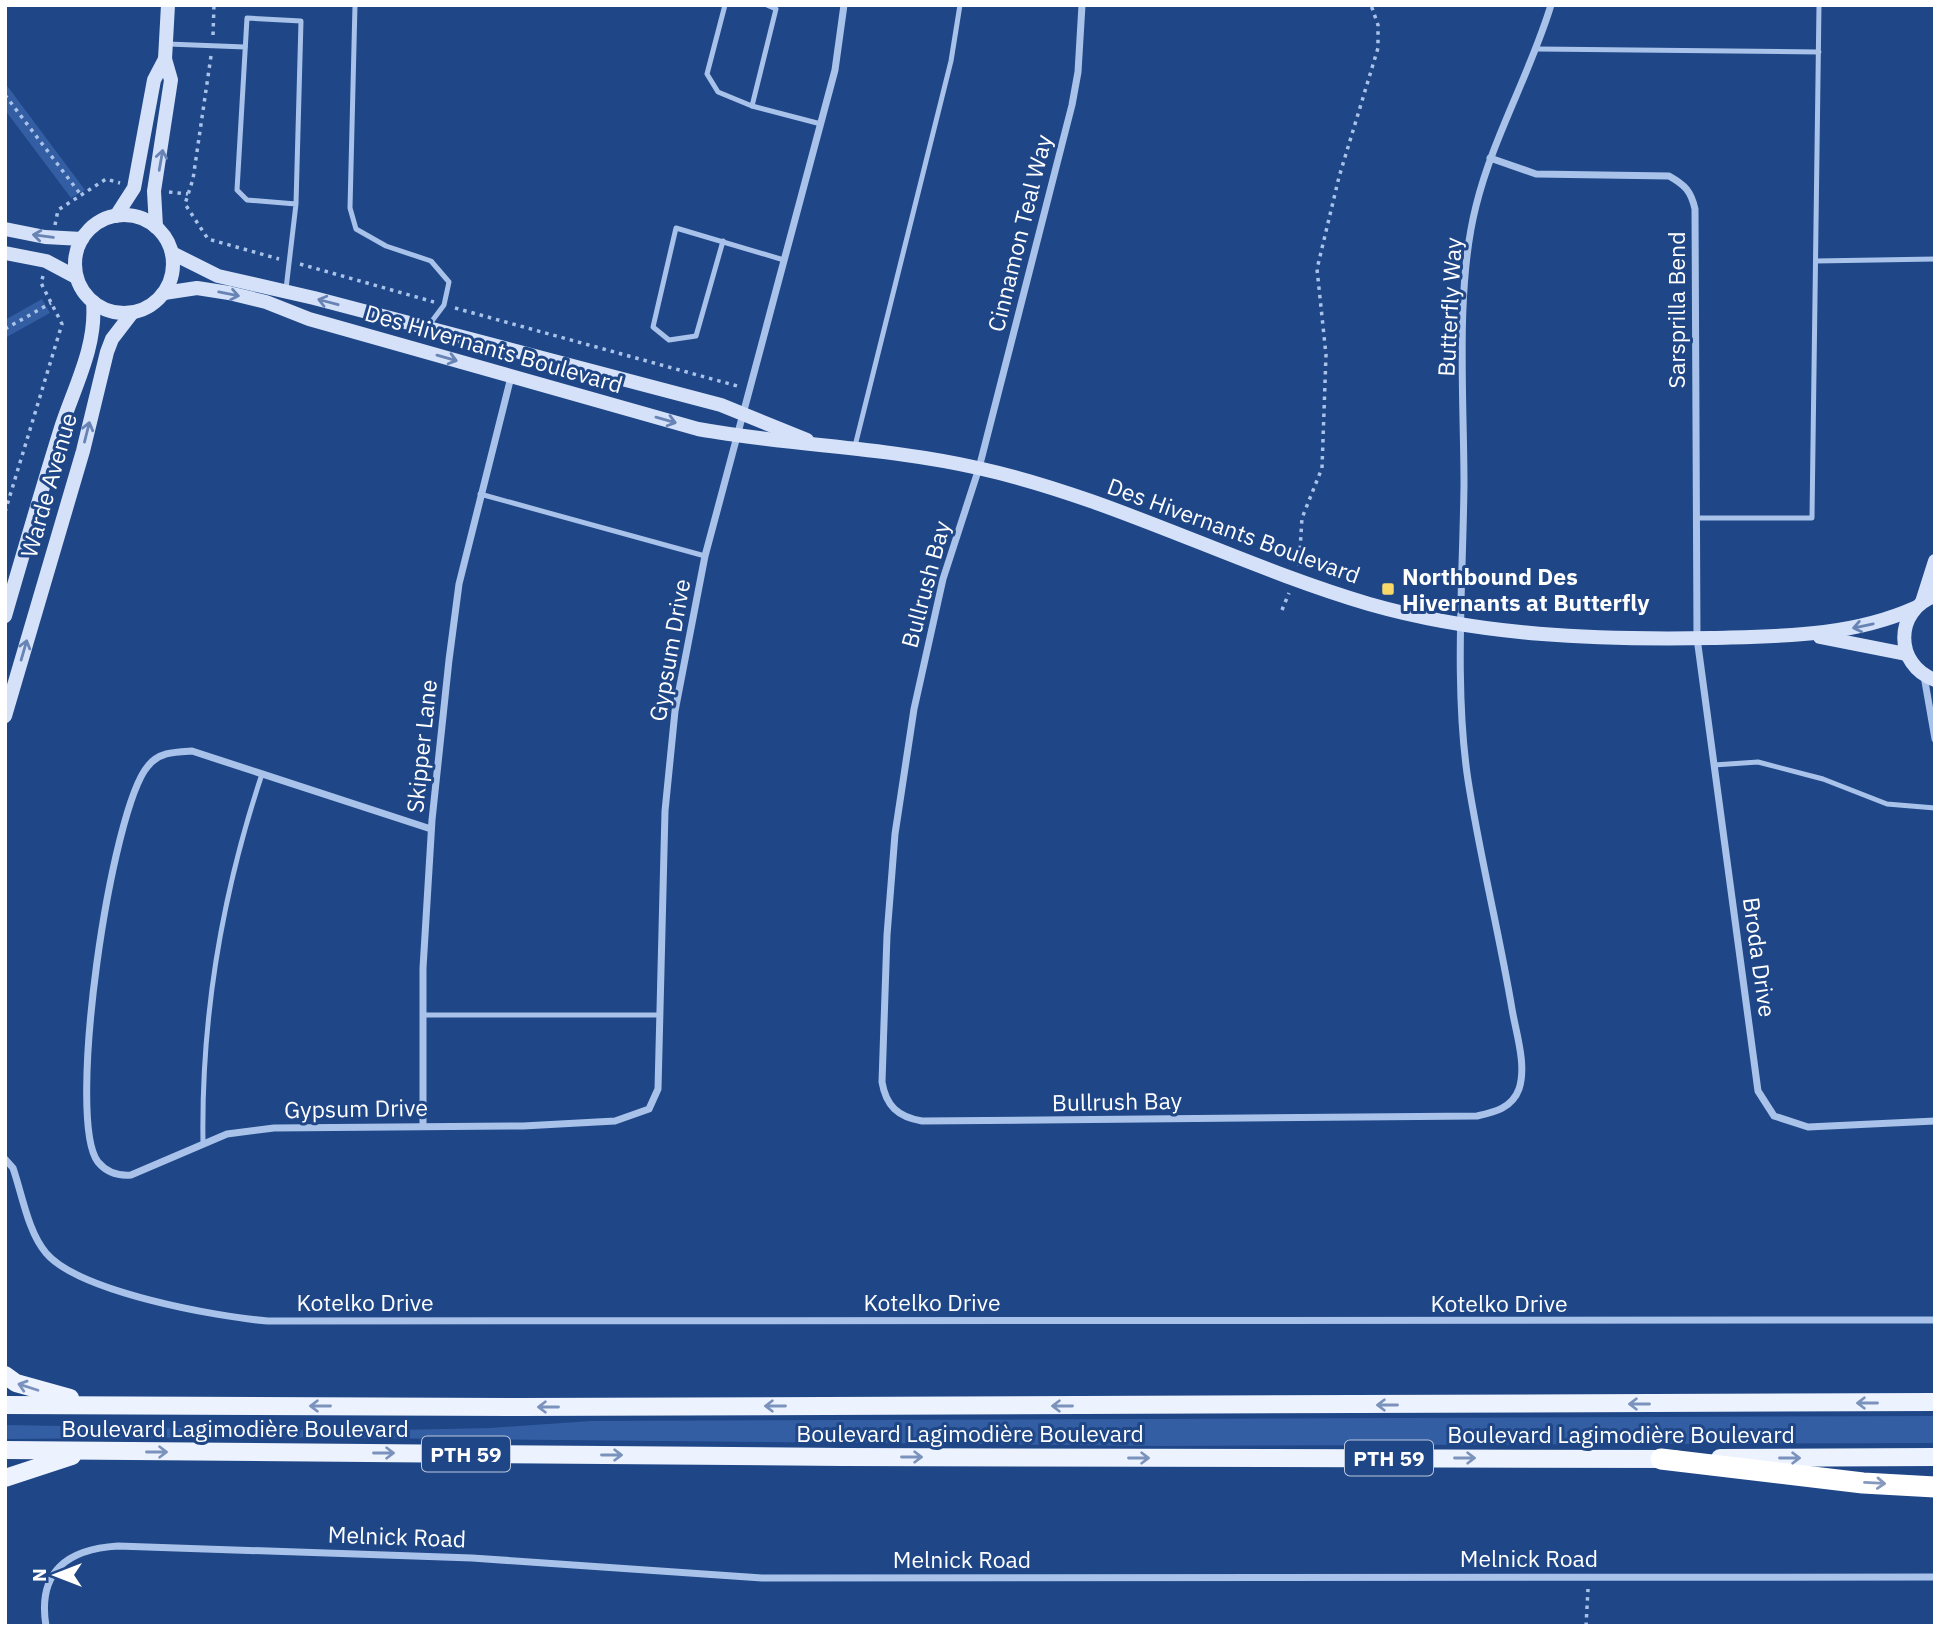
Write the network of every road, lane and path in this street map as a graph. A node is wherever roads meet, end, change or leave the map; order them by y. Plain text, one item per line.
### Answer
1 (168, 5) edge
2 (214, 5) edge
3 (355, 5) edge
4 (725, 5) edge
5 (767, 5) edge
6 (844, 5) edge
7 (960, 5) edge
8 (1083, 5) edge
9 (1371, 5) edge
10 (1551, 5) edge
11 (1819, 5) edge
12 (212, 45) junction
13 (245, 47) junction
14 (1538, 49) junction
15 (165, 51) junction
16 (1819, 52) junction
17 (5, 95) edge
18 (752, 106) junction
19 (821, 124) junction
20 (1490, 158) junction
21 (188, 194) dead end
22 (81, 195) dead end
23 (296, 204) junction
24 (116, 216) junction
25 (156, 227) junction
26 (5, 229) edge
27 (82, 239) junction
28 (723, 241) junction
29 (5, 253) edge
30 (172, 253) junction
31 (784, 260) junction
32 (1935, 260) edge
33 (1816, 261) junction
34 (76, 277) junction
35 (41, 283) dead end
36 (286, 292) junction
37 (164, 293) junction
38 (93, 302) junction
39 (51, 303) junction
40 (132, 313) junction
41 (427, 328) junction
42 (5, 329) edge
43 (511, 376) junction
44 (743, 411) junction
45 (736, 436) junction
46 (816, 444) junction
47 (854, 449) junction
48 (979, 468) junction
49 (480, 494) junction
50 (5, 512) edge
51 (1697, 518) junction
52 (705, 556) junction
53 (1935, 561) edge
54 (1295, 578) junction
55 (1924, 602) edge
56 (5, 616) edge
57 (1463, 625) junction
58 (1808, 635) junction
59 (1697, 638) junction
60 (1906, 654) junction
61 (1930, 678) edge
62 (5, 716) edge
63 (1935, 739) edge
64 (1714, 765) junction
65 (262, 774) junction
66 (1935, 808) edge
67 (431, 829) junction
68 (423, 1015) junction
69 (659, 1015) junction
70 (1935, 1121) edge
71 (423, 1126) junction
72 (203, 1143) junction
73 (5, 1159) edge
74 (1935, 1320) edge
75 (5, 1375) edge
76 (1935, 1402) edge
77 (5, 1405) edge
78 (101, 1405) junction
79 (5, 1450) edge
80 (88, 1451) junction
81 (1935, 1457) edge
82 (1661, 1459) junction
83 (5, 1478) edge
84 (1935, 1487) edge
85 (1588, 1577) junction
86 (1935, 1577) edge
87 (46, 1626) edge
88 (1586, 1626) edge

1 - 15 street
2 - 12 path
3 - 41 lane
4 - 18 lane
5 - 18 lane
6 - 19 street
7 - 47 lane
8 - 48 street, Cinnamon Teal Way
9 - 54 path
10 - 14 street, Butterfly Way
11 - 16 lane
12 - 13 lane
12 - 15 lane
12 - 21 path
13 - 23 lane
13 - 23 lane
14 - 16 lane
14 - 20 street, Butterfly Way
15 - 24 street
25 -> 15 street
16 - 33 lane
17 - 22 path
18 - 19 lane
19 - 31 street
20 - 51 street, Sarsprilla Bend
20 - 57 street, Butterfly Way
23 - 36 lane
24 - 25 street
24 - 27 street
25 - 30 street
27 -> 26 street
27 - 34 street
28 - 28 lane
28 - 31 lane
29 - 34 street
30 - 36 street, Des Hivernants Boulevard
30 - 37 street
31 - 44 street
32 - 33 lane
33 - 51 lane
34 - 38 street
35 - 39 path
41 -> 36 street, Des Hivernants Boulevard
37 - 40 street
37 -> 43 street, Des Hivernants Boulevard
38 - 40 street
38 - 56 street, Warde Avenue
39 - 42 path
39 - 50 path
62 -> 40 street, Warde Avenue
41 - 44 street, Des Hivernants Boulevard
43 -> 45 street, Des Hivernants Boulevard
43 - 49 street, Skipper Lane
44 - 45 street
44 - 46 street, Des Hivernants Boulevard
45 - 46 street, Des Hivernants Boulevard
45 - 52 street, Gypsum Drive
46 - 47 street, Des Hivernants Boulevard
47 - 48 street, Des Hivernants Boulevard
48 - 54 street, Des Hivernants Boulevard
48 - 57 street, Bullrush Bay
49 - 52 lane
49 - 67 street, Skipper Lane
51 - 59 street, Sarsprilla Bend
52 - 69 street, Gypsum Drive
53 - 55 street
54 - 57 street, Des Hivernants Boulevard
55 -> 58 street, Des Hivernants Boulevard
55 - 60 street
57 - 59 street, Des Hivernants Boulevard
58 - 59 street, Des Hivernants Boulevard
58 - 60 street, Des Hivernants Boulevard
59 - 64 street, Broda Drive
60 - 61 street
61 - 63 street
64 - 66 lane
64 - 70 street, Broda Drive
65 - 67 street, Gypsum Drive
65 - 72 lane
65 - 72 street, Gypsum Drive
67 - 68 street, Skipper Lane
68 - 69 lane
68 - 71 street, Skipper Lane
69 - 71 street, Gypsum Drive
71 - 72 street, Gypsum Drive
73 - 74 street, Kotelko Drive
78 -> 75 main road
76 -> 78 main road, Boulevard Lagimodière Boulevard / PTH 59
77 - 78 main road, Boulevard Lagimodière Boulevard / PTH 59
79 - 80 main road, Boulevard Lagimodière Boulevard / PTH 59
80 -> 82 main road, Boulevard Lagimodière Boulevard / PTH 59
80 - 83 main road
82 -> 81 main road, Boulevard Lagimodière Boulevard / PTH 59
82 -> 84 highway
85 - 86 street, Melnick Road
85 - 87 street, Melnick Road
85 - 88 path

